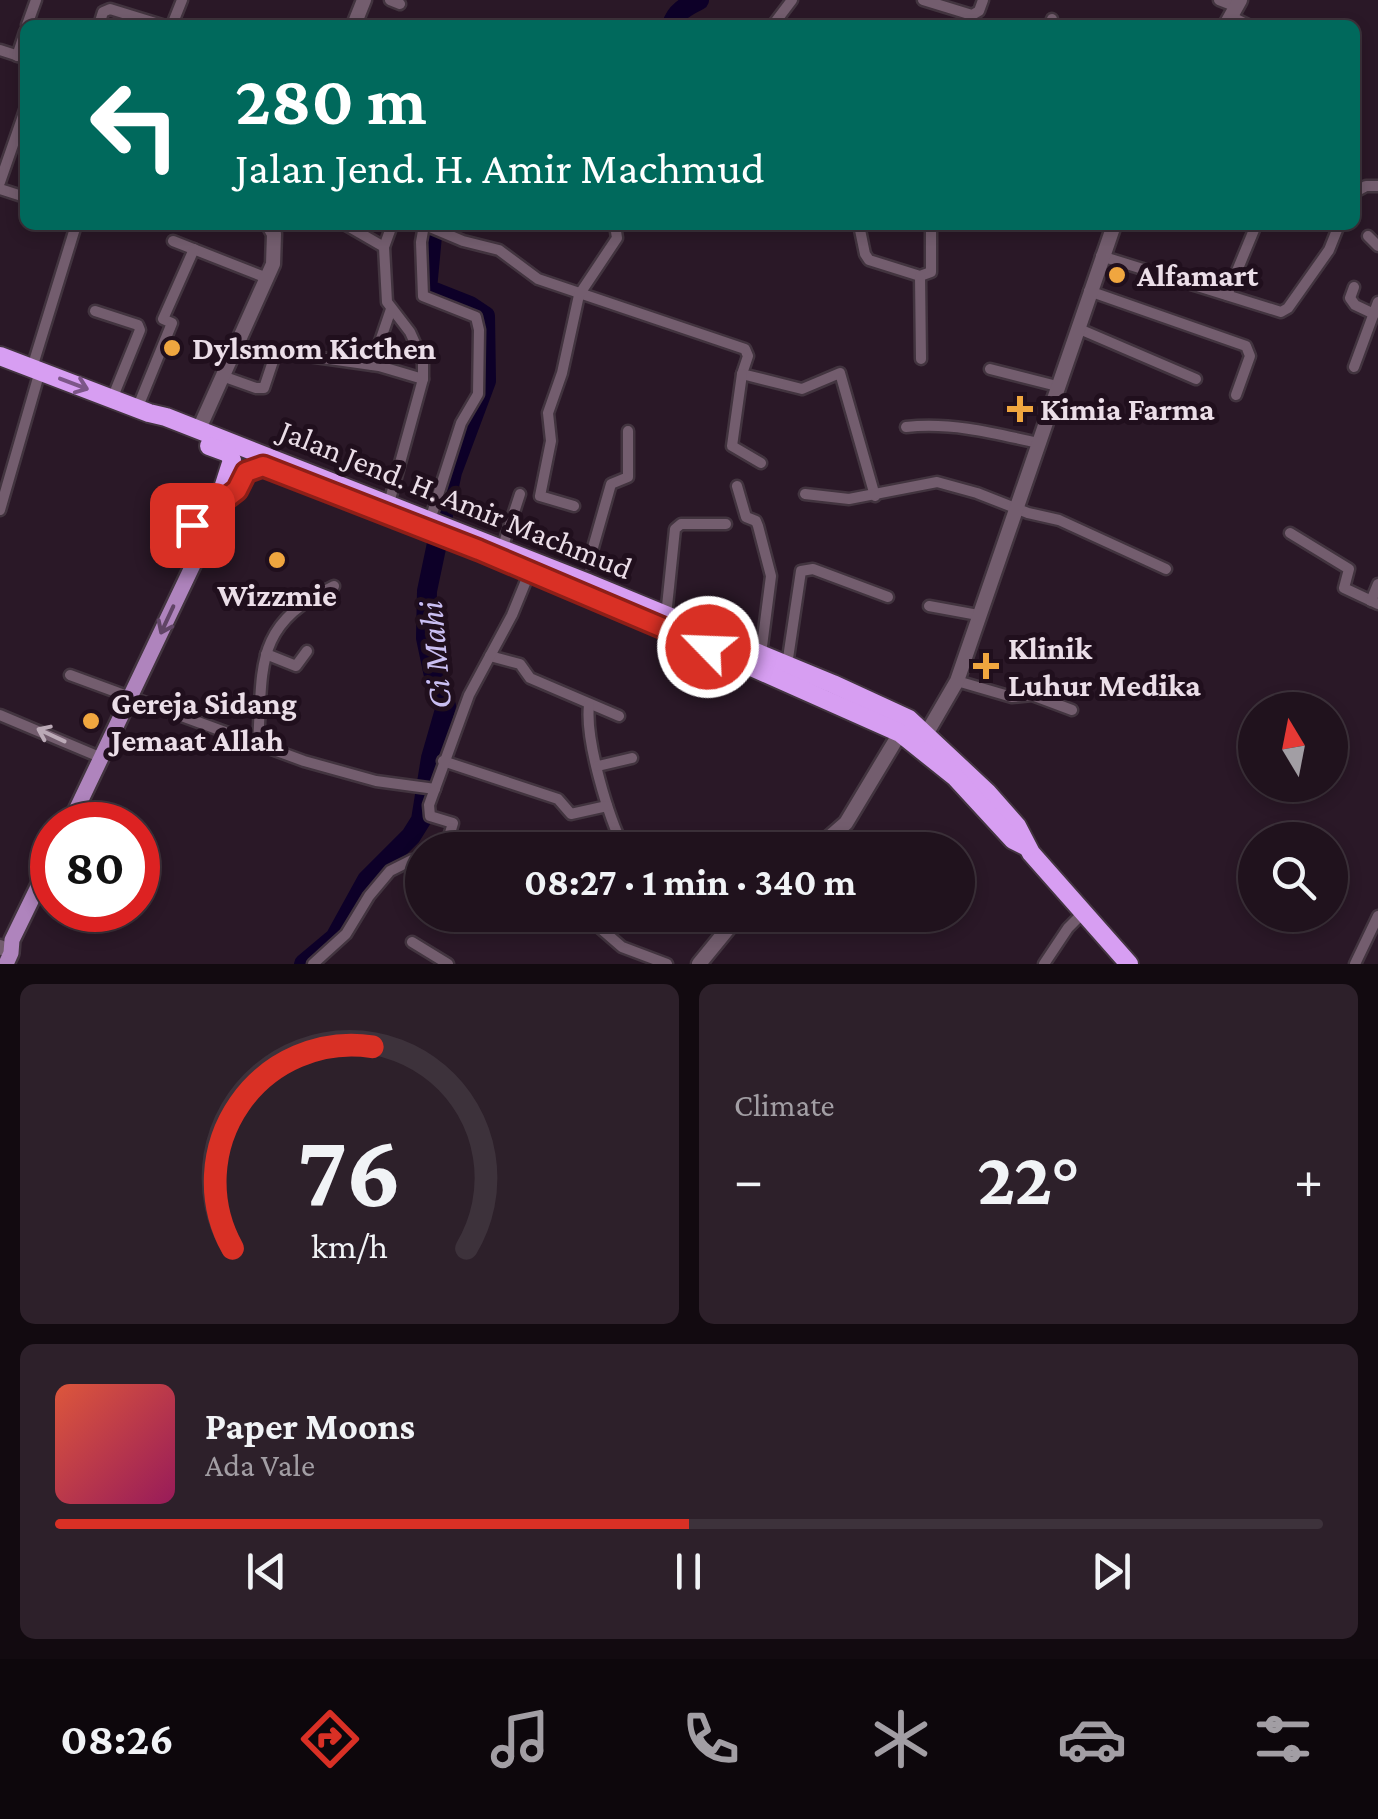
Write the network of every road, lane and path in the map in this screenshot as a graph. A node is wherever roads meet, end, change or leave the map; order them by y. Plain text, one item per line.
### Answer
1 (792, 0) edge
2 (923, 0) edge
3 (983, 0) edge
4 (1219, 0) edge
5 (1234, 12) edge
6 (101, 20) edge
7 (145, 20) edge
8 (777, 20) edge
9 (20, 120) edge
10 (6, 147) edge
11 (0, 185) edge
12 (75, 230) edge
13 (270, 230) edge
14 (355, 230) edge
15 (390, 230) edge
16 (425, 230) edge
17 (442, 230) edge
18 (615, 230) edge
19 (861, 230) edge
20 (932, 230) edge
21 (1112, 230) edge
22 (1254, 230) edge
23 (1338, 230) edge
24 (1368, 236) dead end
25 (174, 241) dead end
26 (1378, 246) edge
27 (384, 247) junction
28 (194, 249) junction
29 (1101, 256) junction
30 (920, 276) junction
31 (267, 278) junction
32 (1354, 287) dead end
33 (1090, 291) junction
34 (580, 294) junction
35 (1227, 295) junction
36 (1376, 308) edge
37 (392, 309) junction
38 (95, 311) dead end
39 (1077, 328) junction
40 (0, 356) edge
41 (920, 360) dead end
42 (372, 365) junction
43 (1354, 367) dead end
44 (990, 369) dead end
45 (36, 370) junction
46 (742, 374) junction
47 (225, 377) junction
48 (1196, 378) dead end
49 (424, 379) junction
50 (1057, 386) junction
51 (1236, 395) dead end
52 (112, 399) junction
53 (143, 411) junction
54 (906, 426) dead end
55 (198, 429) junction
56 (628, 431) dead end
57 (1038, 443) junction
58 (761, 463) dead end
59 (736, 486) dead end
60 (520, 494) dead end
61 (805, 494) dead end
62 (875, 496) junction
63 (224, 500) junction
64 (389, 504) junction
65 (574, 506) dead end
66 (158, 508) dead end
67 (1015, 508) junction
68 (0, 510) edge
69 (726, 524) dead end
70 (440, 528) junction
71 (208, 533) junction
72 (1290, 533) dead end
73 (502, 549) junction
74 (592, 551) tunnel mouth
75 (1166, 569) dead end
76 (530, 571) junction
77 (1378, 584) edge
78 (334, 586) dead end
79 (888, 597) dead end
80 (1374, 602) edge
81 (929, 606) dead end
82 (666, 616) junction
83 (978, 616) junction
84 (307, 650) dead end
85 (266, 654) junction
86 (760, 655) junction
87 (490, 656) junction
88 (787, 665) junction
89 (70, 675) dead end
90 (957, 681) junction
91 (132, 696) junction
92 (589, 704) junction
93 (1072, 710) dead end
94 (0, 715) edge
95 (620, 716) dead end
96 (904, 726) junction
97 (923, 740) junction
98 (258, 744) junction
99 (102, 758) junction
100 (632, 758) dead end
101 (444, 761) junction
102 (598, 766) junction
103 (429, 788) junction
104 (80, 802) edge
105 (608, 806) junction
106 (451, 832) edge
107 (618, 832) edge
108 (836, 832) edge
109 (405, 864) edge
110 (30, 900) edge
111 (1084, 912) junction
112 (1378, 916) edge
113 (607, 932) edge
114 (725, 932) edge
115 (412, 942) dead end
116 (4, 950) edge
117 (433, 961) edge
118 (312, 964) edge
119 (448, 964) edge
120 (667, 964) edge
121 (699, 964) edge
122 (1044, 964) edge
123 (1128, 964) edge
124 (1355, 964) edge

1 - 8 street
2 - 3 street
4 - 5 street
6 - 7 street
9 - 10 street
10 - 11 street
12 - 45 street
13 - 31 main road
14 - 27 street
15 - 27 street
16 - 70 street
17 - 34 street
18 - 34 street
19 - 30 street
20 - 30 street
21 - 29 main road
22 - 35 street
23 - 35 street
24 - 26 street
25 - 28 street
27 - 37 street
28 - 31 street
28 - 53 street
29 - 33 main road
29 - 35 street
30 - 41 street
31 - 47 main road
32 - 36 street
33 - 39 main road
33 - 51 street
34 - 46 street
34 - 65 street
36 - 43 street
37 - 42 street
37 - 49 street
38 - 52 street
39 - 48 street
39 - 50 main road
40 - 45 highway, Jalan Jend. H. Amir Machmud
42 - 47 street
42 - 49 street
44 - 50 street
45 -> 52 highway, Jalan Jend. H. Amir Machmud
45 - 68 street
46 - 58 street
46 - 62 street
47 - 55 main road
49 - 64 street
50 - 57 main road
52 - 53 highway, Jalan Jend. H. Amir Machmud
53 - 55 highway, Jalan Jend. H. Amir Machmud
53 - 63 highway, Jalan Jend. H. Amir Machmud
54 - 57 street
55 - 64 highway, Jalan Jend. H. Amir Machmud
56 - 74 street
57 - 67 main road
59 - 86 street
60 - 73 street
61 - 62 street
62 - 67 street
63 - 70 highway, Jalan Jend. H. Amir Machmud
63 - 71 main road
64 - 70 highway, Jalan Jend. H. Amir Machmud
66 - 71 street
67 - 75 street
67 - 83 main road
69 - 82 street
70 - 73 highway, Jalan Jend. H. Amir Machmud
70 - 76 highway, Jalan Jend. H. Amir Machmud
71 -> 91 main road
72 - 80 street
73 - 82 highway, Jalan Jend. H. Amir Machmud
76 - 87 street
76 - 96 highway, Jalan Jend. H. Amir Machmud
77 - 80 street
78 - 85 street
79 - 88 street
81 - 83 street
82 - 86 highway, Jalan Jend. H. Amir Machmud
83 - 90 main road
84 - 85 street
85 - 98 street
86 - 88 highway, Jalan Jend. H. Amir Machmud
87 - 92 street
87 - 101 street
88 - 96 highway, Jalan Jend. H. Amir Machmud
89 - 91 street
90 - 93 street
90 - 97 main road
91 - 98 street
91 - 99 main road
92 - 95 street
92 - 102 street
99 -> 94 street
96 - 97 highway, Jalan Jend. H. Amir Machmud
96 - 108 main road
97 - 111 highway, Jalan Jend. H. Amir Machmud
98 - 103 street
99 - 104 main road
100 - 102 street
101 - 103 street
101 - 105 street
102 - 105 street
103 - 106 street
105 - 107 street
109 - 118 street
110 - 116 main road
111 - 122 street
111 - 123 highway, Jalan Jend. H. Amir Machmud
112 - 124 street
113 - 120 street
114 - 121 main road
115 - 117 street
117 - 119 street

